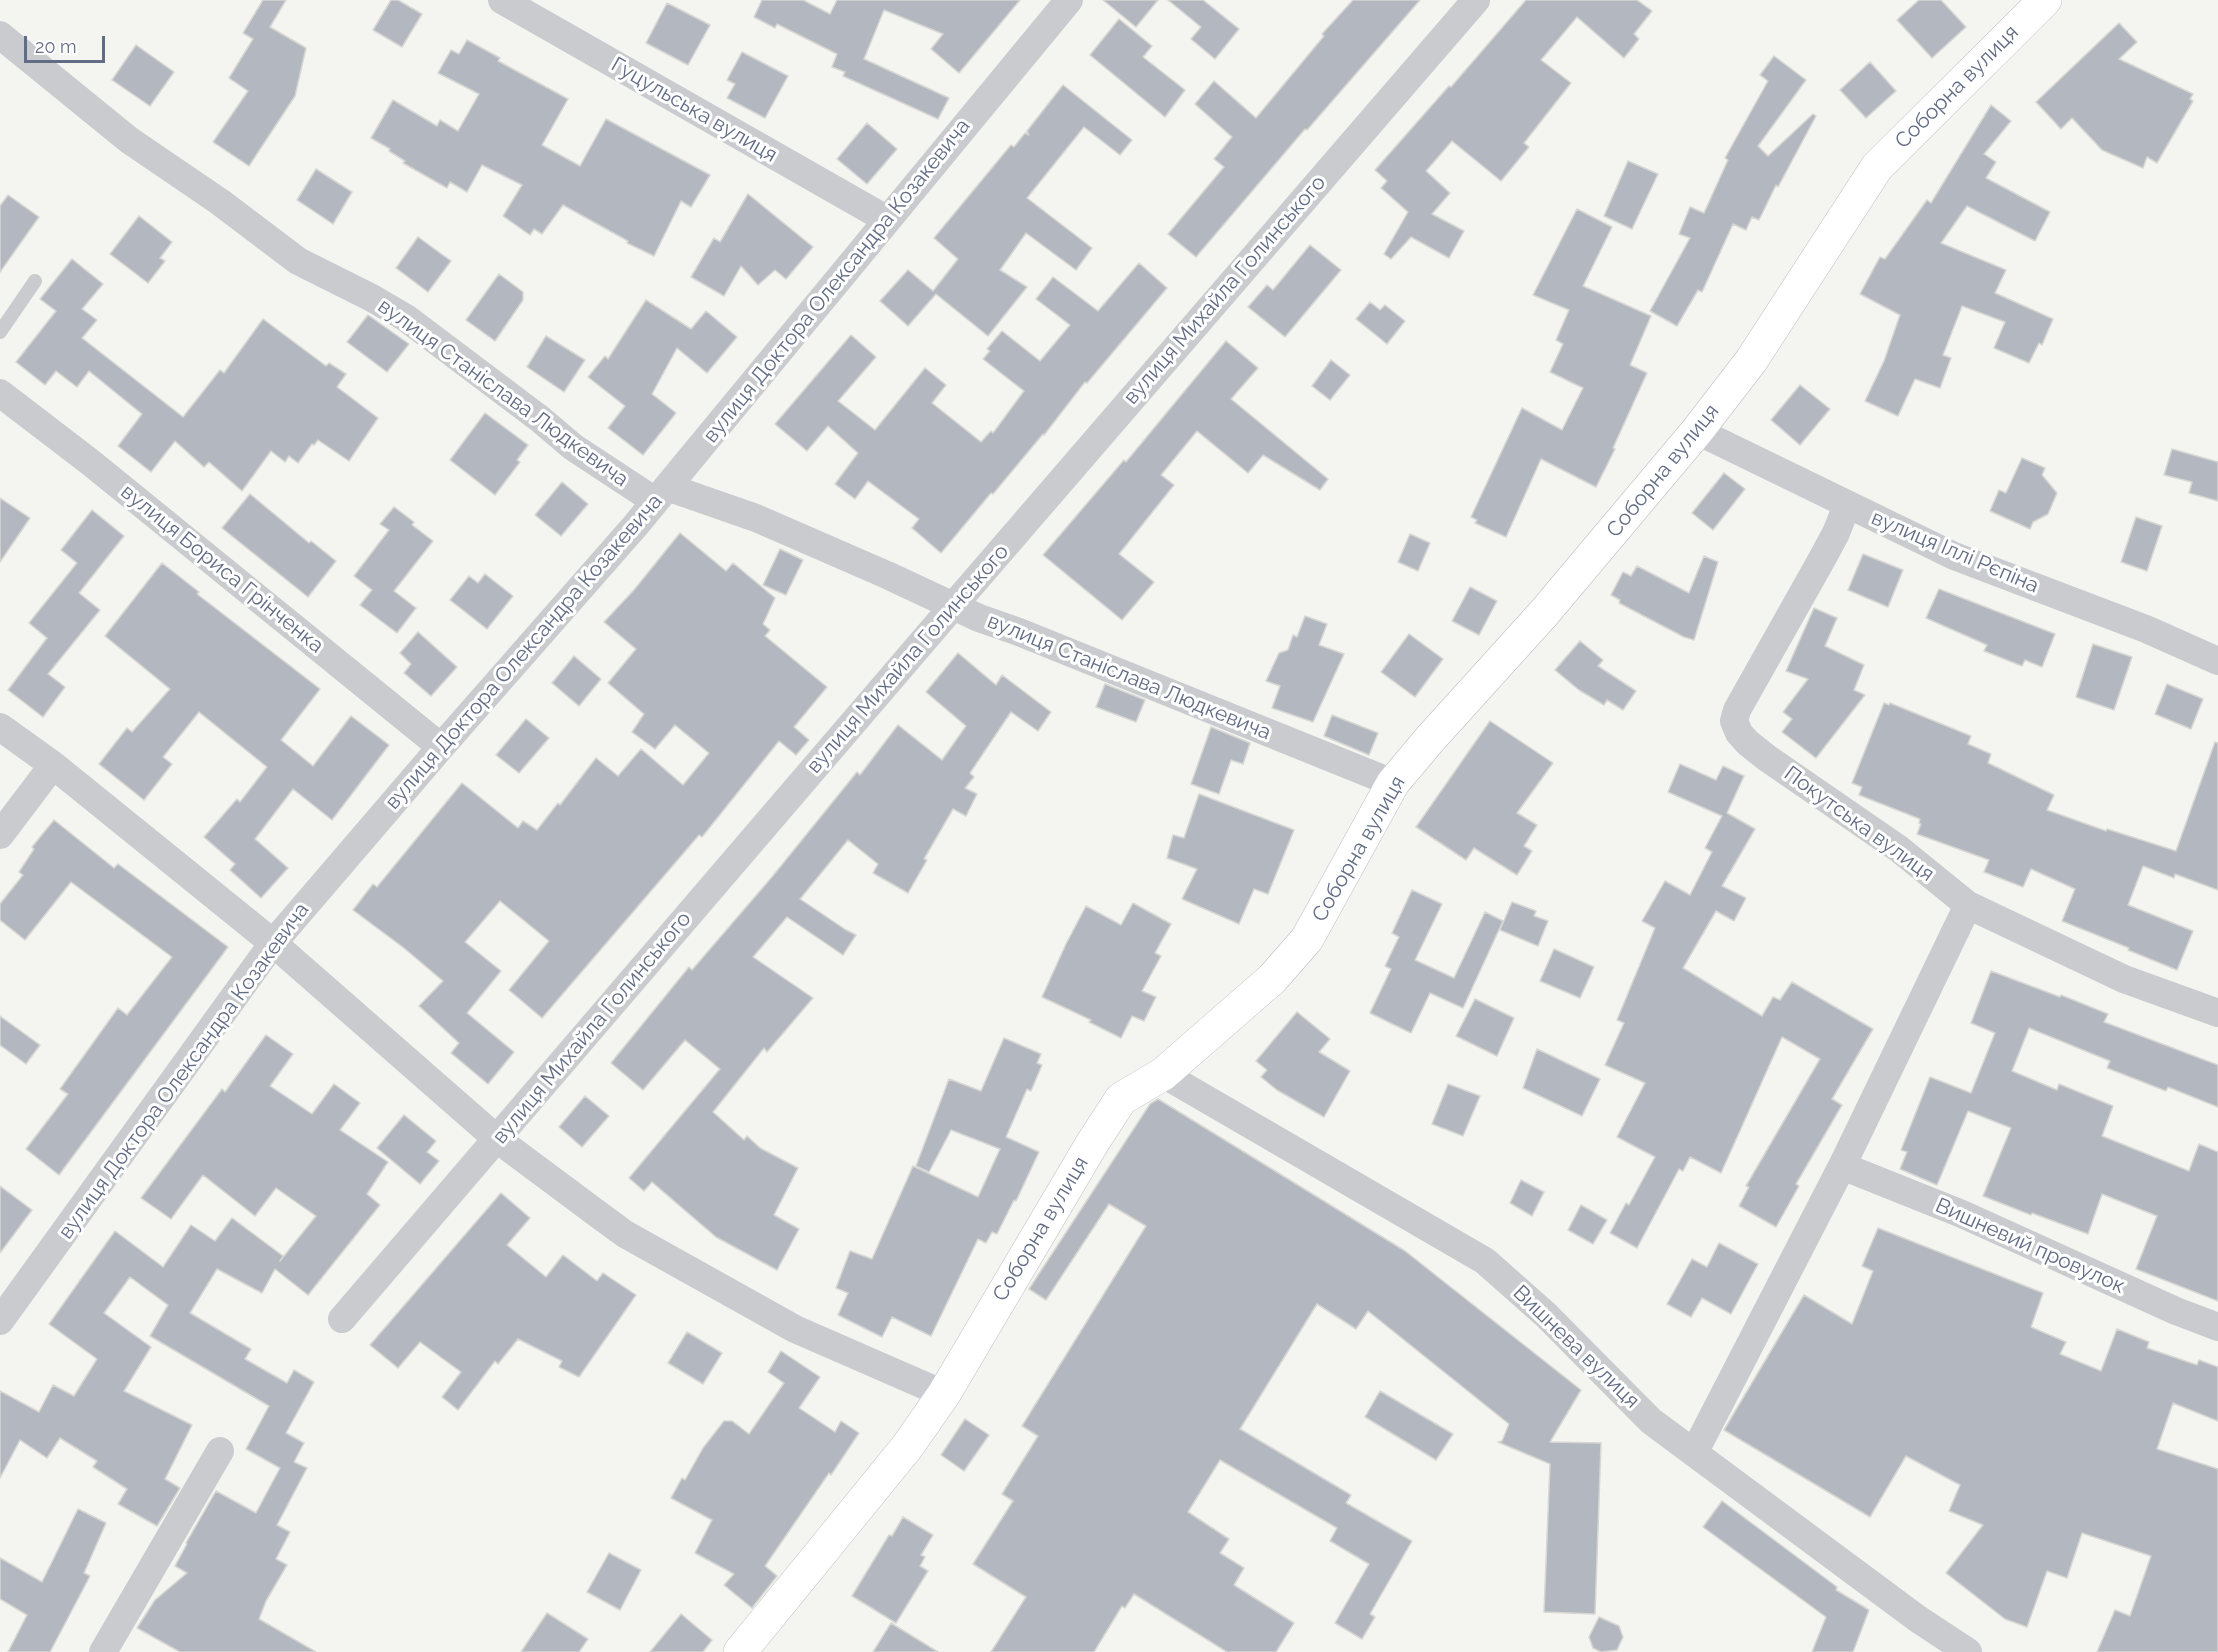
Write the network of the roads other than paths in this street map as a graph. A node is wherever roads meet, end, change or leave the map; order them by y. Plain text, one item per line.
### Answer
1 (502, 0) edge
2 (1069, 0) edge
3 (1476, 0) edge
4 (2045, 0) edge
5 (0, 35) edge
6 (886, 219) junction
7 (35, 280) dead end
8 (0, 332) edge
9 (0, 393) edge
10 (1697, 431) junction
11 (661, 494) junction
12 (1847, 505) junction
13 (954, 605) junction
14 (2218, 661) edge
15 (0, 727) edge
16 (441, 747) junction
17 (53, 765) junction
18 (1393, 783) junction
19 (0, 835) edge
20 (1968, 906) junction
21 (273, 943) junction
22 (2218, 1013) edge
23 (1163, 1074) junction
24 (497, 1140) junction
25 (1842, 1166) junction
26 (342, 1319) dead end
27 (0, 1321) edge
28 (2218, 1327) edge
29 (944, 1394) junction
30 (220, 1451) dead end
31 (1694, 1453) junction
32 (103, 1652) edge
33 (740, 1652) edge
34 (1968, 1652) edge

1 - 6 street, Гуцульська вулиця
2 - 6 street, вулиця Доктора Олександра Козакевича
3 - 13 street, вулиця Михайла Голинського
4 - 10 street, Соборна вулиця
5 - 11 street, вулиця Станіслава Людкевича
6 - 11 street, вулиця Доктора Олександра Козакевича
7 - 8 lane
9 - 16 street, вулиця Бориса Грінченка
10 - 12 street, вулиця Іллі Рєпіна
10 - 18 street, Соборна вулиця
11 - 13 street, вулиця Станіслава Людкевича
11 - 16 street, вулиця Доктора Олександра Козакевича
12 - 14 street, вулиця Іллі Рєпіна
12 - 20 street, Покутська вулиця
13 - 18 street, вулиця Станіслава Людкевича
13 - 24 street, вулиця Михайла Голинського
15 - 17 street
16 - 21 street, вулиця Доктора Олександра Козакевича
17 - 19 street
17 - 21 street
18 - 23 street, Соборна вулиця
20 - 22 street, Покутська вулиця
20 - 25 street
21 - 24 street
21 - 27 street, вулиця Доктора Олександра Козакевича
23 - 29 street, Соборна вулиця
23 - 31 street, Вишнева вулиця
24 - 26 street, вулиця Михайла Голинського
24 - 29 street
25 - 28 street, Вишневий провулок
25 - 31 street
29 - 33 street, Соборна вулиця
30 - 32 street
31 - 34 street, Вишнева вулиця

